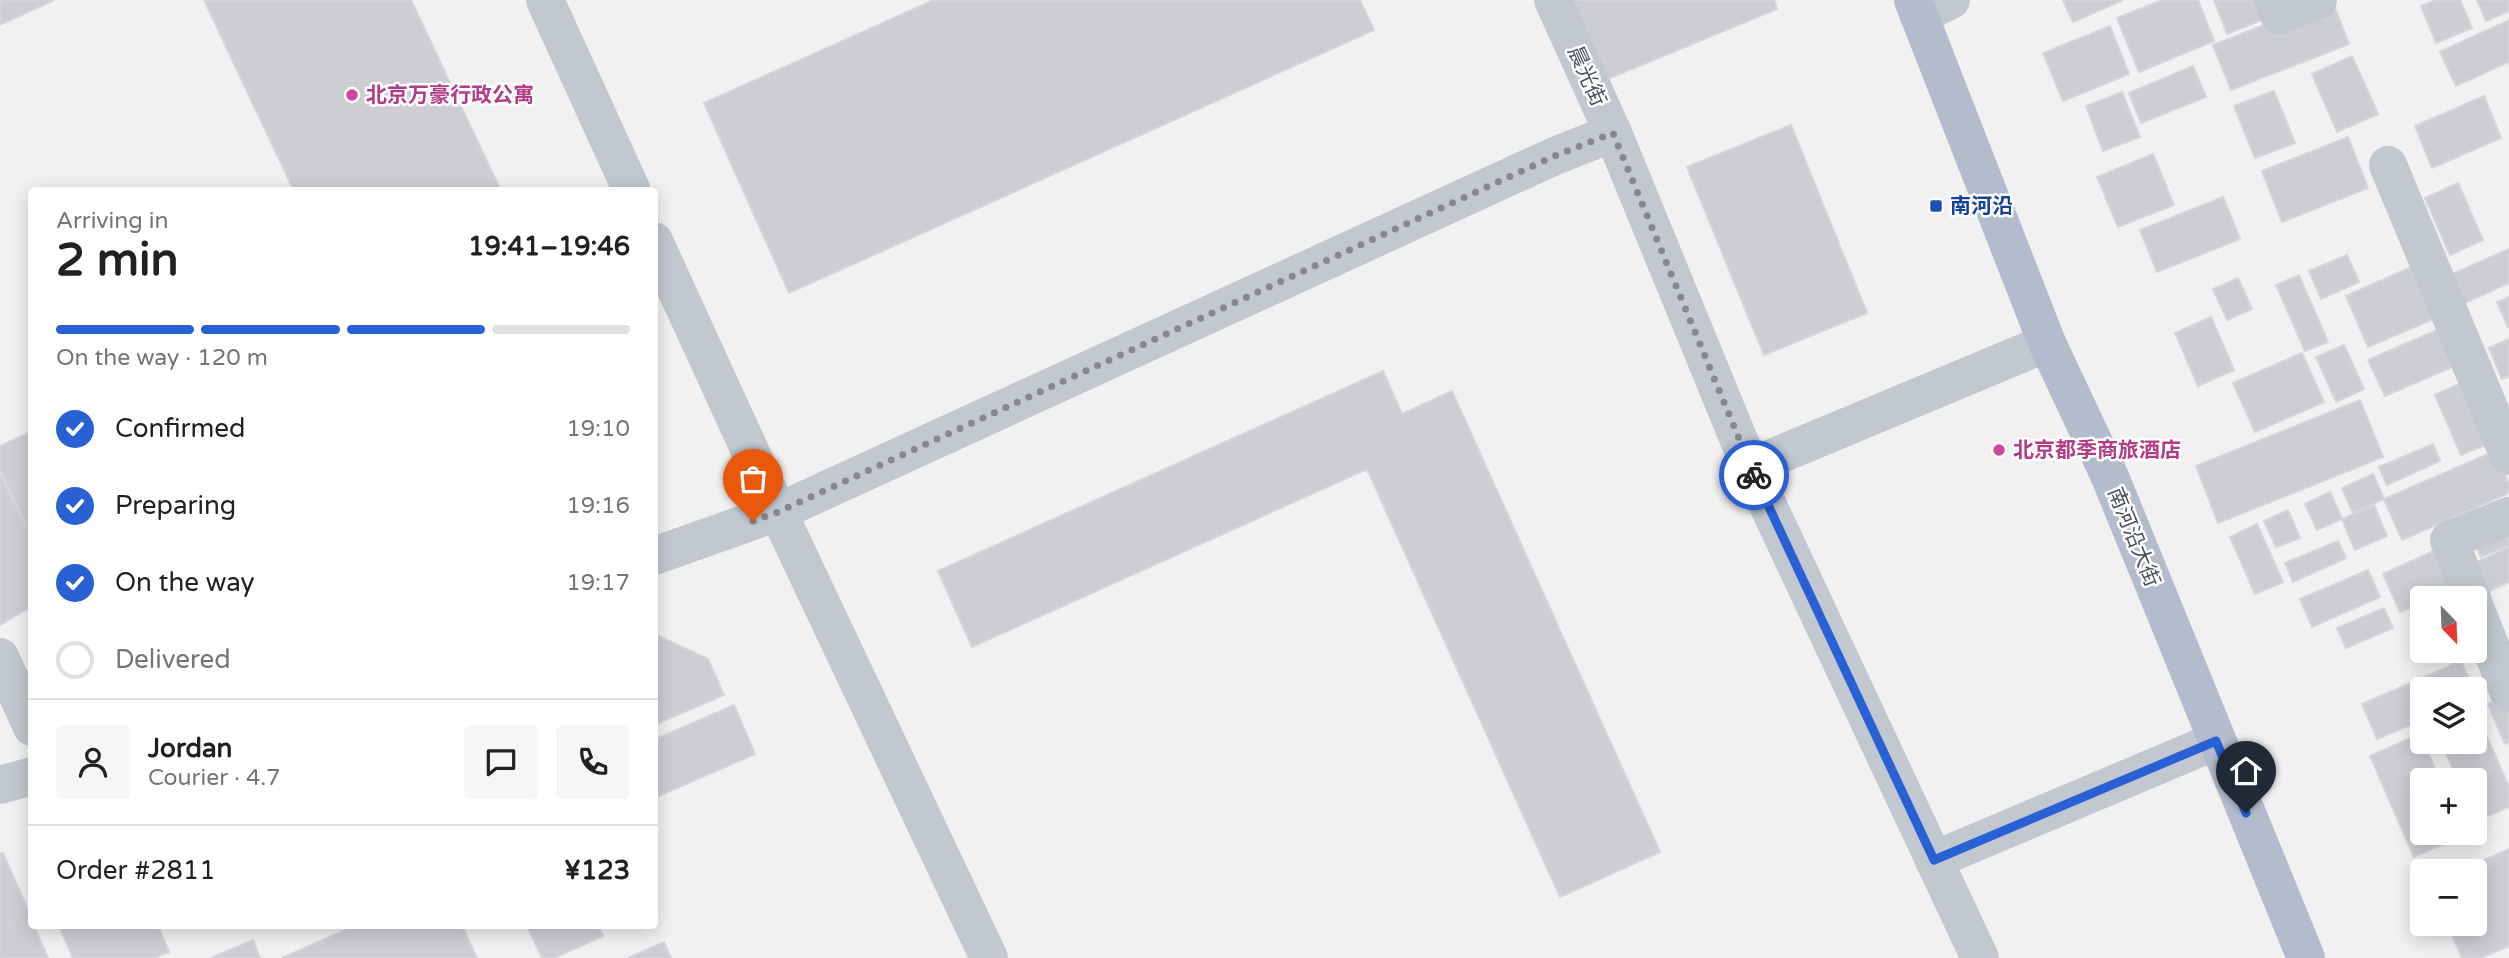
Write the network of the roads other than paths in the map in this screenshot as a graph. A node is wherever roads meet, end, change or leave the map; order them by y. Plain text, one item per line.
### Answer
1 (545, 0) edge
2 (1553, 0) edge
3 (2273, 0) edge
4 (2318, 0) edge
5 (1928, 5) edge
6 (1613, 133) junction
7 (2388, 165) dead end
8 (630, 187) edge
9 (658, 250) edge
10 (2047, 343) junction
11 (2509, 456) edge
12 (1750, 467) junction
13 (778, 512) junction
14 (2509, 516) edge
15 (658, 555) edge
16 (2467, 586) edge
17 (2487, 638) edge
18 (0, 657) edge
19 (2509, 694) edge
20 (28, 718) edge
21 (2216, 741) junction
22 (28, 777) edge
23 (0, 785) edge
24 (1934, 860) junction
25 (989, 958) edge
26 (1980, 958) edge
27 (2306, 958) edge

1 - 8 street
2 - 6 street, 晨光街
3 - 4 street
5 - 10 main road, 南河沿大街
6 - 12 street, 晨光街
6 - 13 street
7 - 11 street
9 - 13 street
10 - 12 street
10 - 21 main road, 南河沿大街
12 - 24 street, 晨光街
13 - 15 street
13 - 25 street
14 - 16 street
17 - 19 street
18 - 20 street
21 - 24 street
21 - 27 main road, 南河沿大街
22 - 23 street
24 - 26 street, 晨光街

